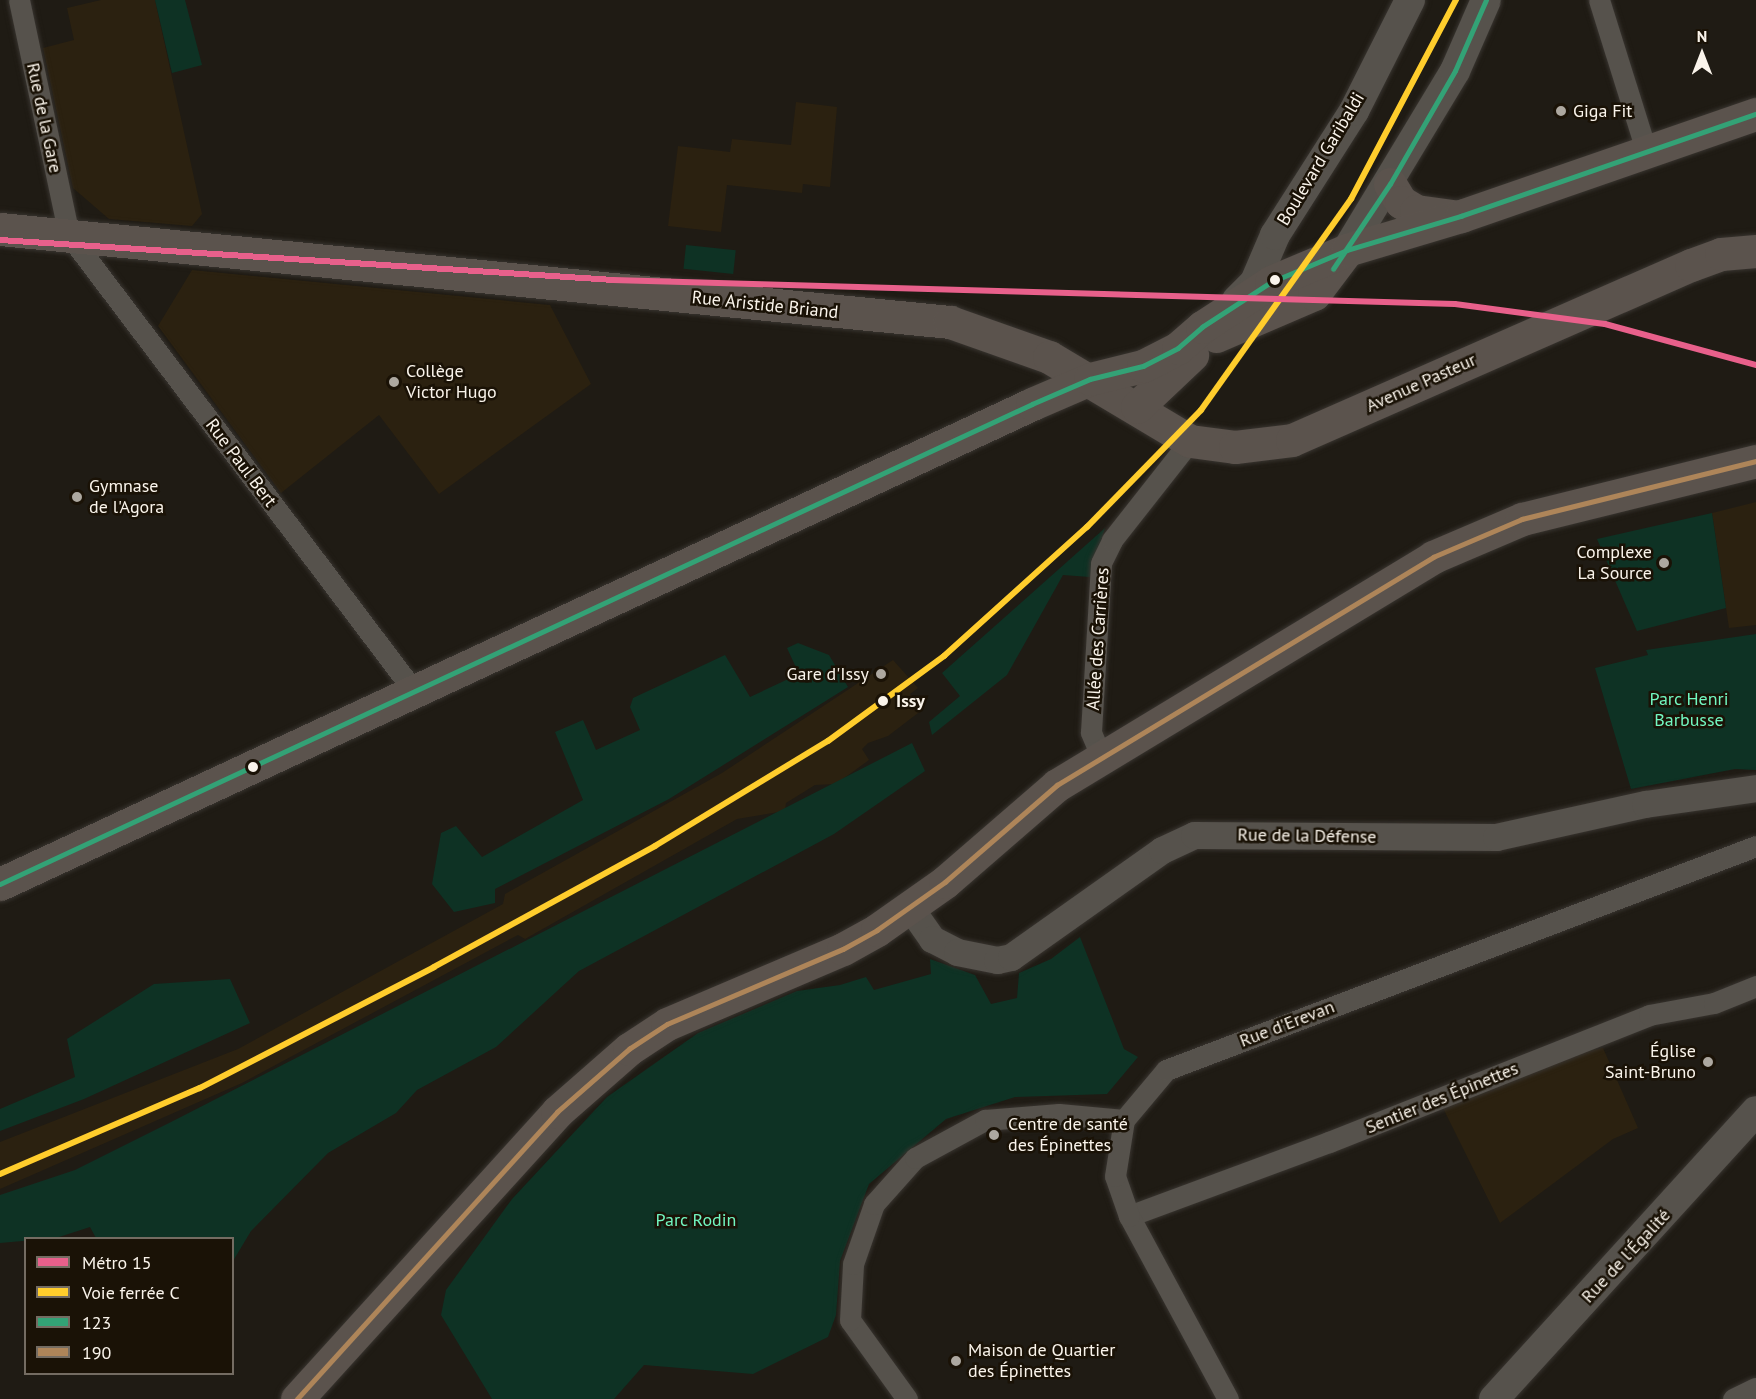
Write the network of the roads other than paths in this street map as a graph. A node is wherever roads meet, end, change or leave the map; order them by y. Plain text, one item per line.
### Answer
1 (19, 0) edge
2 (1410, 0) edge
3 (1486, 0) edge
4 (1599, 0) edge
5 (1756, 114) edge
6 (1646, 150) junction
7 (1390, 184) junction
8 (1461, 216) junction
9 (0, 229) edge
10 (69, 235) junction
11 (1347, 250) junction
12 (1756, 251) edge
13 (1226, 312) junction
14 (1194, 353) junction
15 (1090, 379) junction
16 (1137, 407) junction
17 (1190, 441) junction
18 (1756, 461) edge
19 (414, 691) junction
20 (1101, 756) junction
21 (1756, 788) edge
22 (1756, 846) edge
23 (0, 884) edge
24 (911, 909) junction
25 (1756, 986) edge
26 (1756, 1111) edge
27 (1124, 1120) junction
28 (1129, 1216) junction
29 (297, 1399) edge
30 (907, 1399) edge
31 (1228, 1399) edge
32 (1494, 1399) edge

1 - 10 street, Rue de la Gare
2 - 13 main road, Boulevard Garibaldi
3 - 7 main road
4 - 6 street
5 - 6 main road
6 - 8 main road
7 - 8 main road
7 - 11 main road
8 - 11 main road
9 - 10 main road, Rue Aristide Briand
10 - 15 main road, Rue Aristide Briand
10 - 19 street, Rue Paul Bert
11 - 13 main road
11 - 14 main road
12 - 17 main road, Avenue Pasteur
13 - 15 main road
14 - 15 main road
14 - 16 main road
15 - 16 main road, Avenue Pasteur
15 - 19 main road
16 - 17 main road, Avenue Pasteur
17 - 20 street, Allée des Carrières
18 - 20 main road
19 - 23 main road
20 - 24 main road
21 - 24 street, Rue de la Défense
22 - 27 street, Rue d'Erevan
24 - 29 main road
25 - 28 street, Sentier des Épinettes
26 - 32 main road, Rue de l'Égalité
27 - 28 street
27 - 30 street
28 - 31 street

